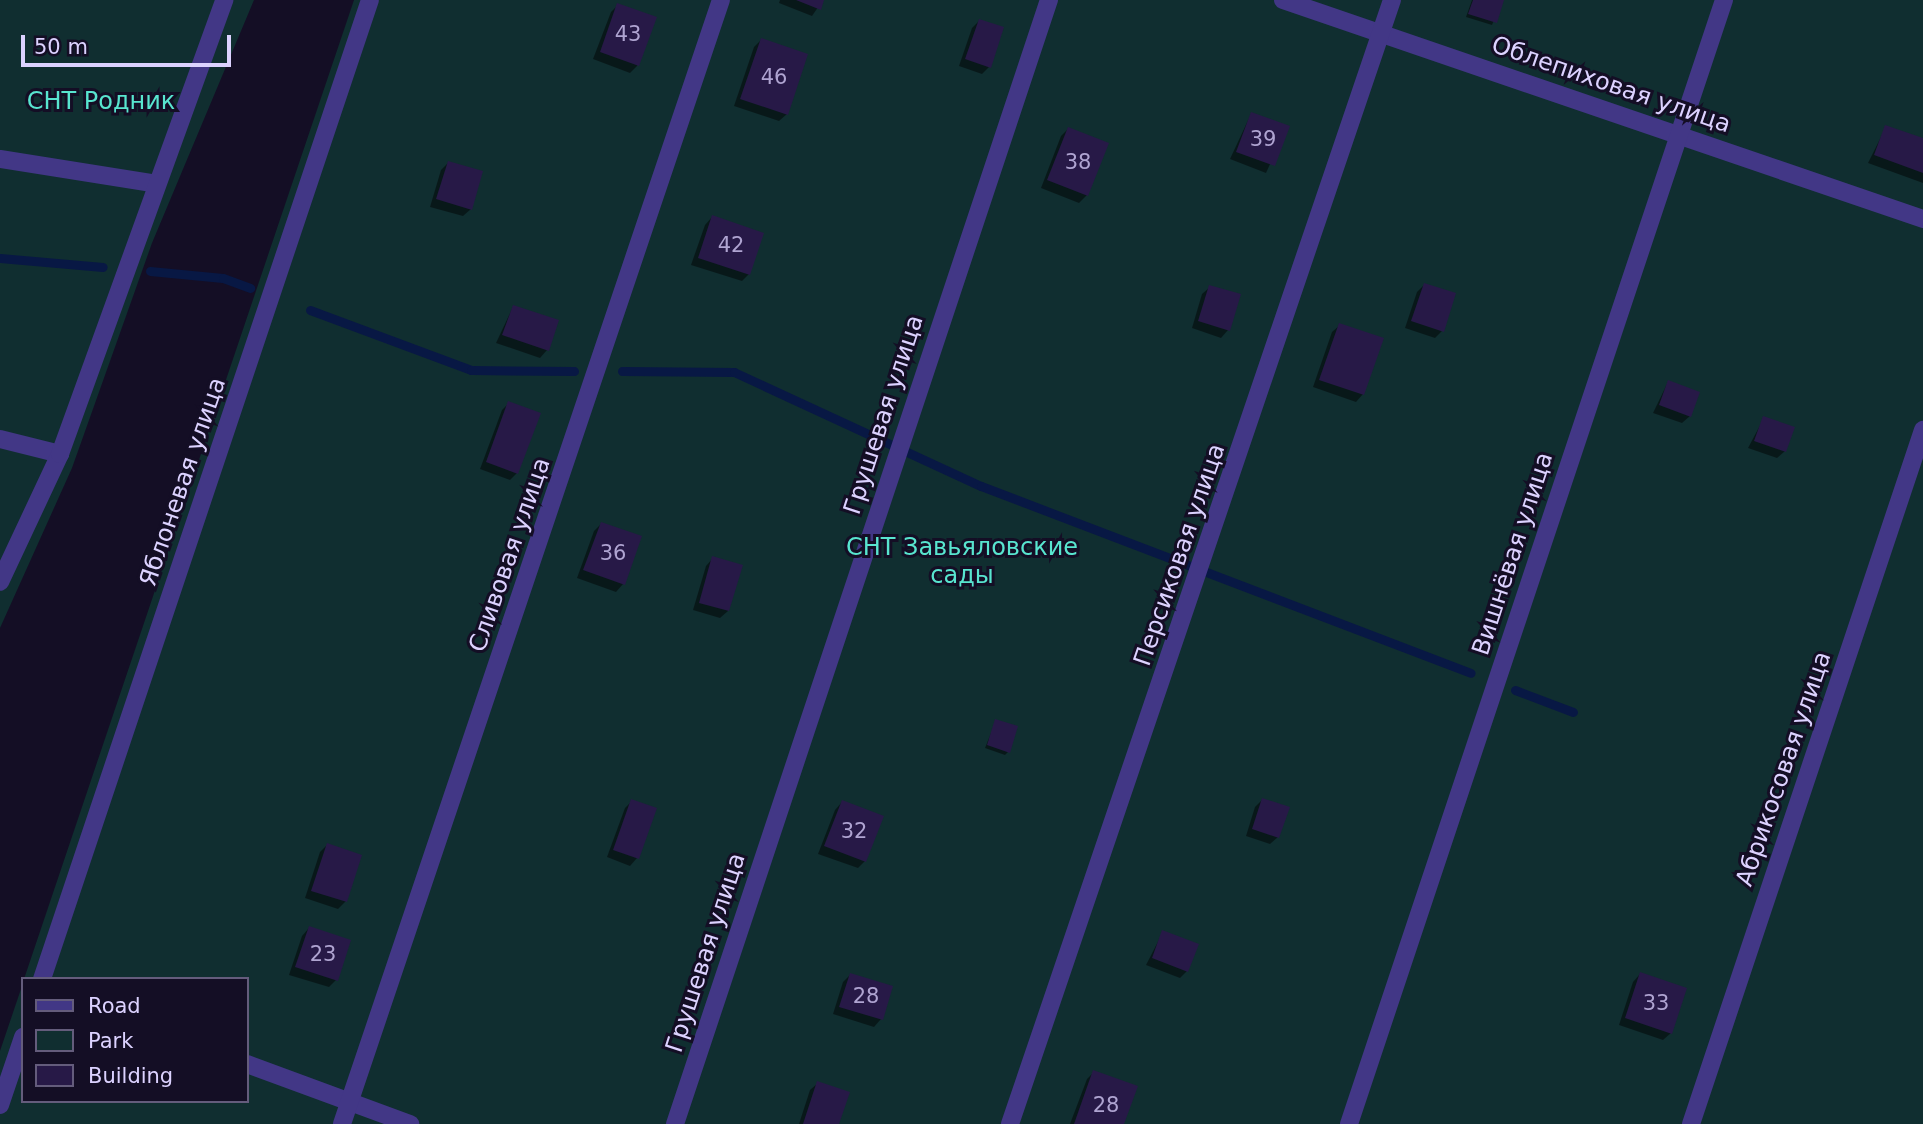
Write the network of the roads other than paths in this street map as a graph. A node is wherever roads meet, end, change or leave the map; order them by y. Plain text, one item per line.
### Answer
1 (225, 0) edge
2 (370, 0) edge
3 (721, 0) edge
4 (1049, 0) edge
5 (1283, 0) edge
6 (1392, 0) edge
7 (1724, 0) edge
8 (1381, 33) junction
9 (1679, 134) junction
10 (0, 159) edge
11 (157, 184) junction
12 (1923, 219) edge
13 (1923, 430) edge
14 (0, 439) edge
15 (60, 454) junction
16 (0, 582) edge
17 (43, 977) edge
18 (21, 1043) edge
19 (248, 1064) edge
20 (349, 1104) junction
21 (0, 1105) edge
22 (342, 1124) edge
23 (410, 1124) edge
24 (675, 1124) edge
25 (1010, 1124) edge
26 (1349, 1124) edge
27 (1691, 1124) edge

1 - 11 street
2 - 17 street, Яблоневая улица
3 - 20 street, Сливовая улица
4 - 24 street, Грушевая улица
5 - 8 street, Облепиховая улица
6 - 8 street, Персиковая улица
7 - 9 street, Вишнёвая улица
8 - 9 street, Облепиховая улица
8 - 25 street, Персиковая улица
9 - 12 street, Облепиховая улица
9 - 26 street, Вишнёвая улица
10 - 11 street
11 - 15 street
13 - 27 street, Абрикосовая улица
14 - 15 street
15 - 16 street
18 - 21 street
19 - 20 street
20 - 22 street, Сливовая улица
20 - 23 street

